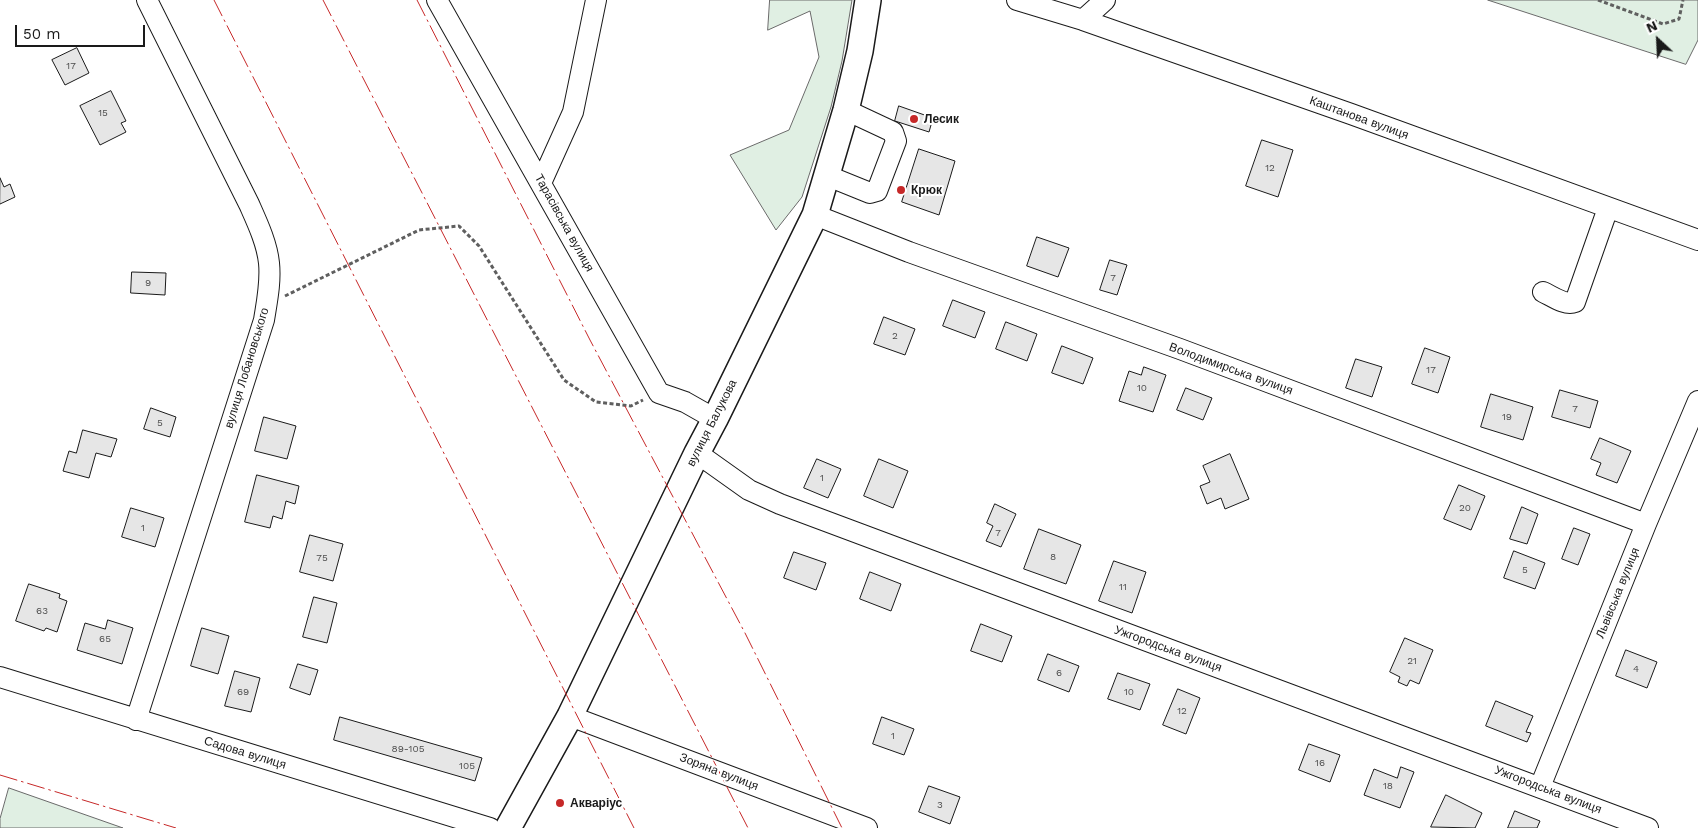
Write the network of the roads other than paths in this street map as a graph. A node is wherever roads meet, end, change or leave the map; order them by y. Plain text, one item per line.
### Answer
1 (147, 0) edge
2 (437, 0) edge
3 (596, 0) edge
4 (868, 0) edge
5 (1017, 0) edge
6 (1105, 0) edge
7 (1083, 20) junction
8 (846, 110) junction
9 (828, 176) junction
10 (541, 183) junction
11 (1608, 208) junction
12 (815, 215) junction
13 (1698, 240) edge
14 (1543, 292) dead end
15 (1698, 400) edge
16 (715, 419) junction
17 (696, 453) junction
18 (1646, 524) junction
19 (0, 678) edge
20 (570, 716) junction
21 (136, 720) junction
22 (1540, 787) junction
23 (490, 828) edge
24 (508, 828) edge
25 (867, 828) edge
26 (1648, 828) edge

1 - 21 street, вулиця Лобановського
2 - 10 street, Тарасівська вулиця
3 - 10 street
4 - 8 main road, вулиця Балукова
5 - 7 street, Каштанова вулиця
6 - 7 street
7 - 11 street, Каштанова вулиця
8 - 9 main road, вулиця Балукова
8 - 9 street
9 - 12 main road, вулиця Балукова
10 - 16 street, Тарасівська вулиця
11 - 13 street, Каштанова вулиця
11 - 14 street
12 - 16 main road, вулиця Балукова
12 - 18 street, Володимирська вулиця
15 - 18 street, Львівська вулиця
16 - 17 main road, вулиця Балукова
17 - 20 main road, вулиця Балукова
17 - 22 street, Ужгородська вулиця
18 - 22 street, Львівська вулиця
19 - 21 street, Садова вулиця
20 - 24 main road, вулиця Балукова
20 - 25 street, Зоряна вулиця
21 - 23 street, Садова вулиця
22 - 26 street, Ужгородська вулиця

